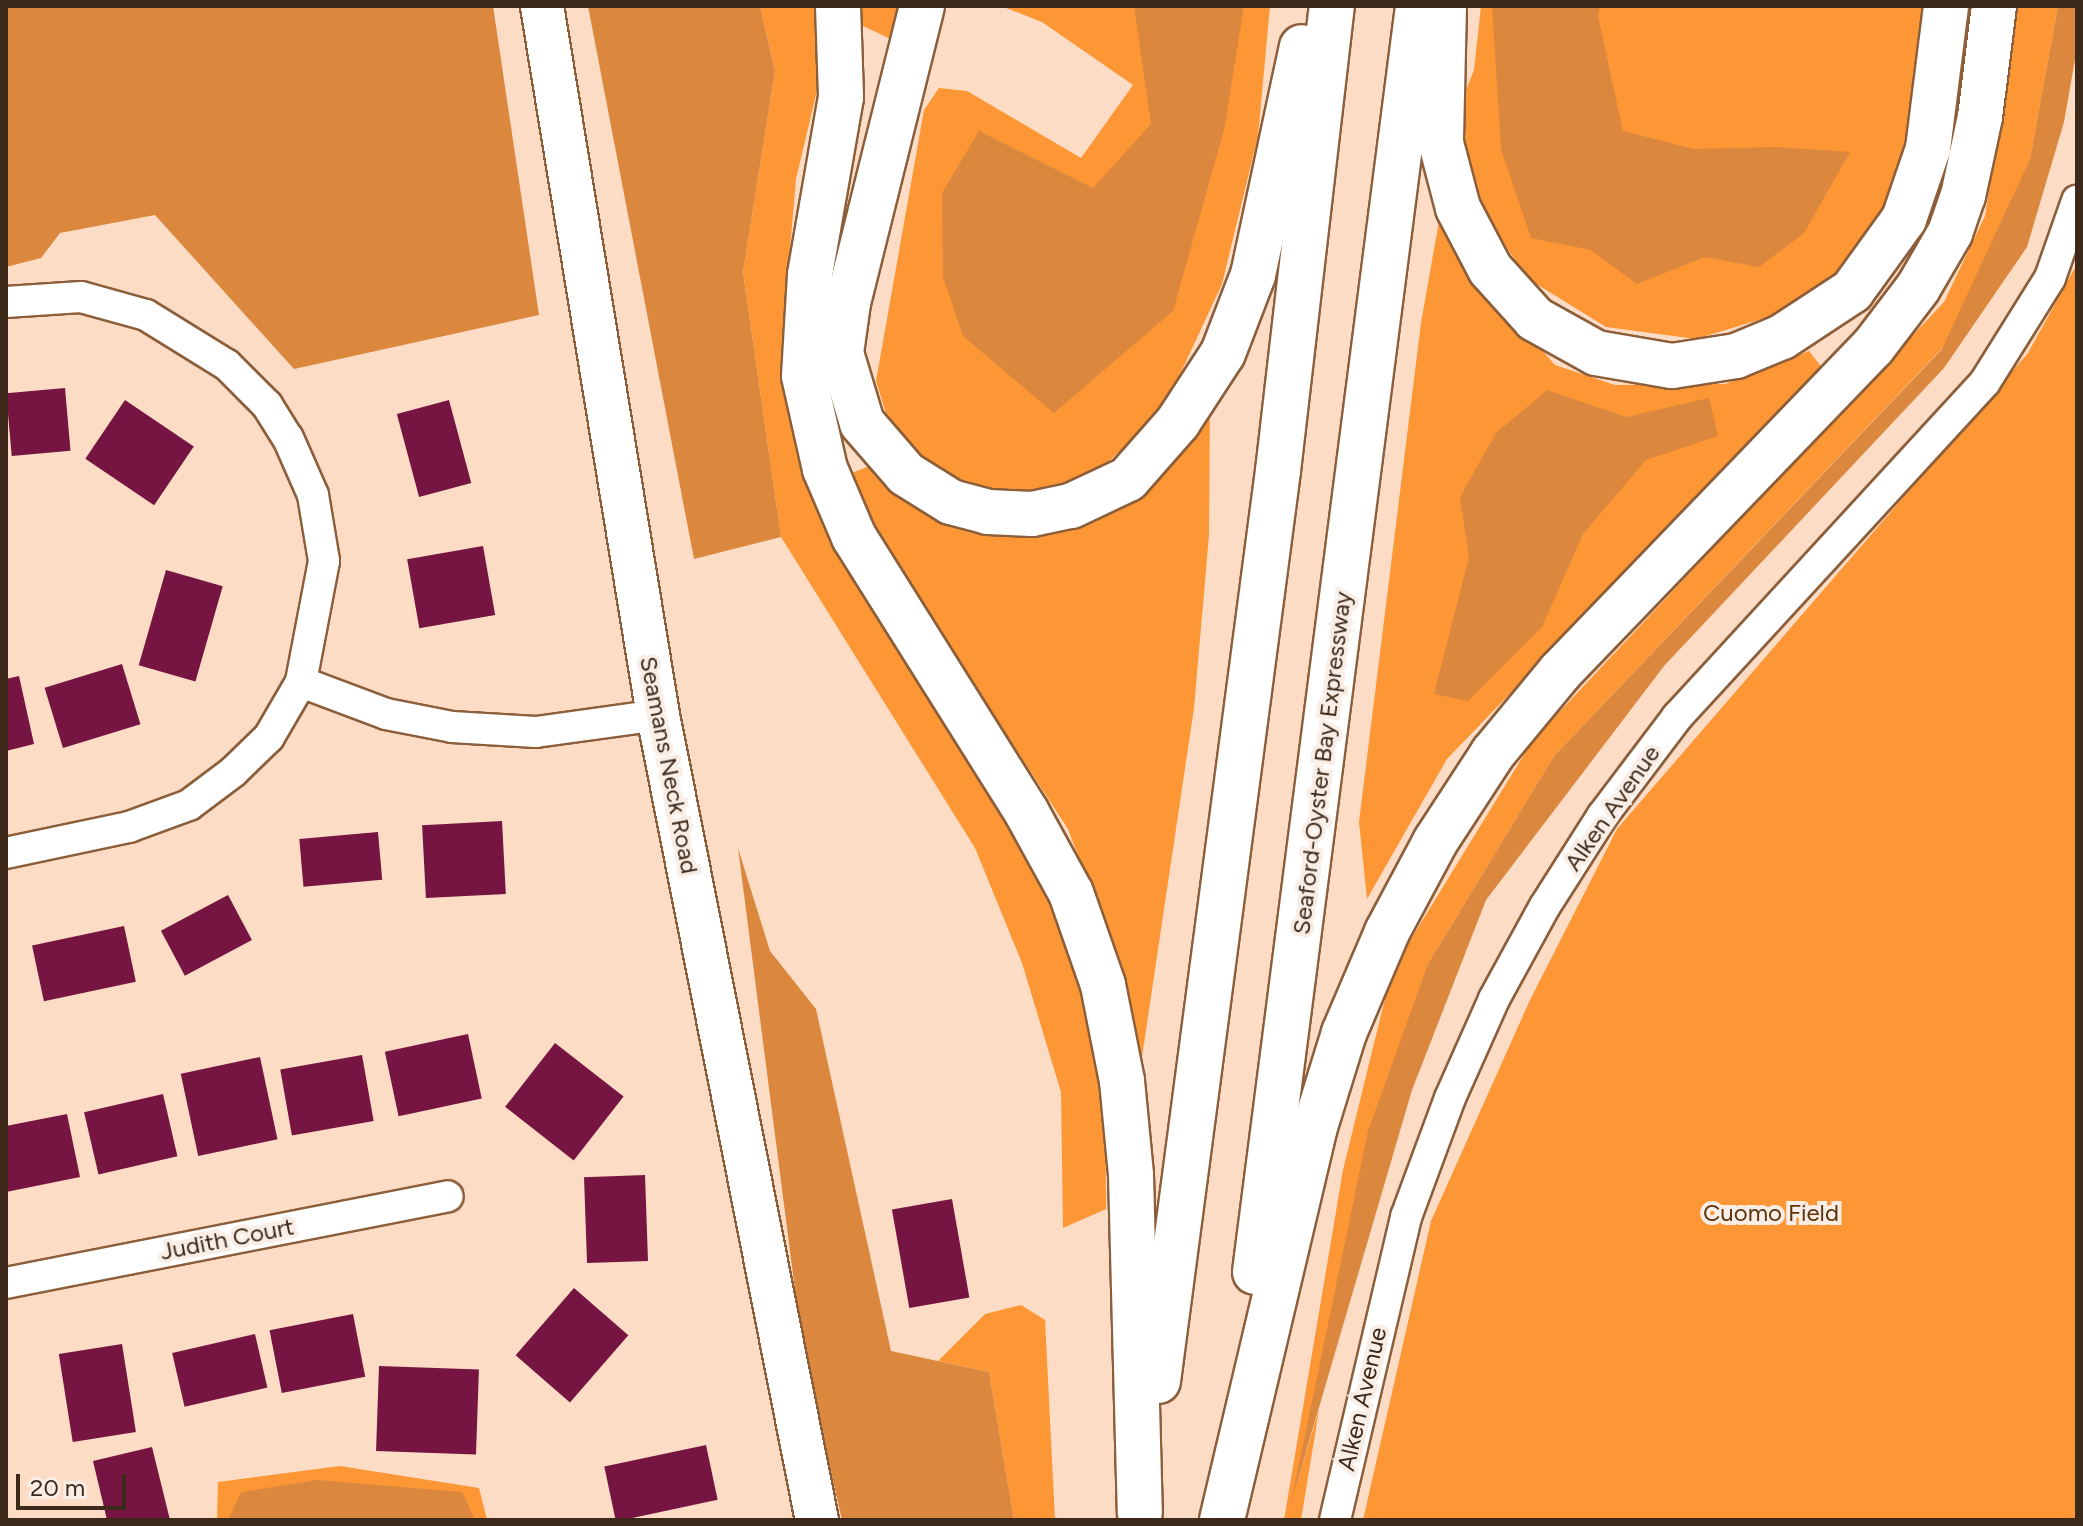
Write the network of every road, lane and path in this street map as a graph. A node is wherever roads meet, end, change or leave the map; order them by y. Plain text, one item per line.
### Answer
1 (542, 6) edge
2 (838, 6) edge
3 (922, 6) edge
4 (1311, 6) edge
5 (1332, 6) edge
6 (1418, 6) edge
7 (1444, 6) edge
8 (1946, 6) edge
9 (1994, 6) edge
10 (2077, 201) edge
11 (6, 302) edge
12 (301, 682) junction
13 (658, 715) junction
14 (6, 853) edge
15 (448, 1196) dead end
16 (6, 1283) edge
17 (1140, 1516) edge
18 (817, 1520) edge
19 (1222, 1520) edge
20 (1335, 1520) edge

1 - 13 main road, Seamans Neck Road
2 - 17 highway
3 - 4 highway
5 - 17 highway
6 - 19 highway, Seaford-Oyster Bay Expressway
7 - 8 highway
9 - 19 highway
10 - 20 street, Alken Avenue
11 - 12 street
12 - 13 street
12 - 14 street
13 - 18 main road, Seamans Neck Road
15 - 16 street, Judith Court

